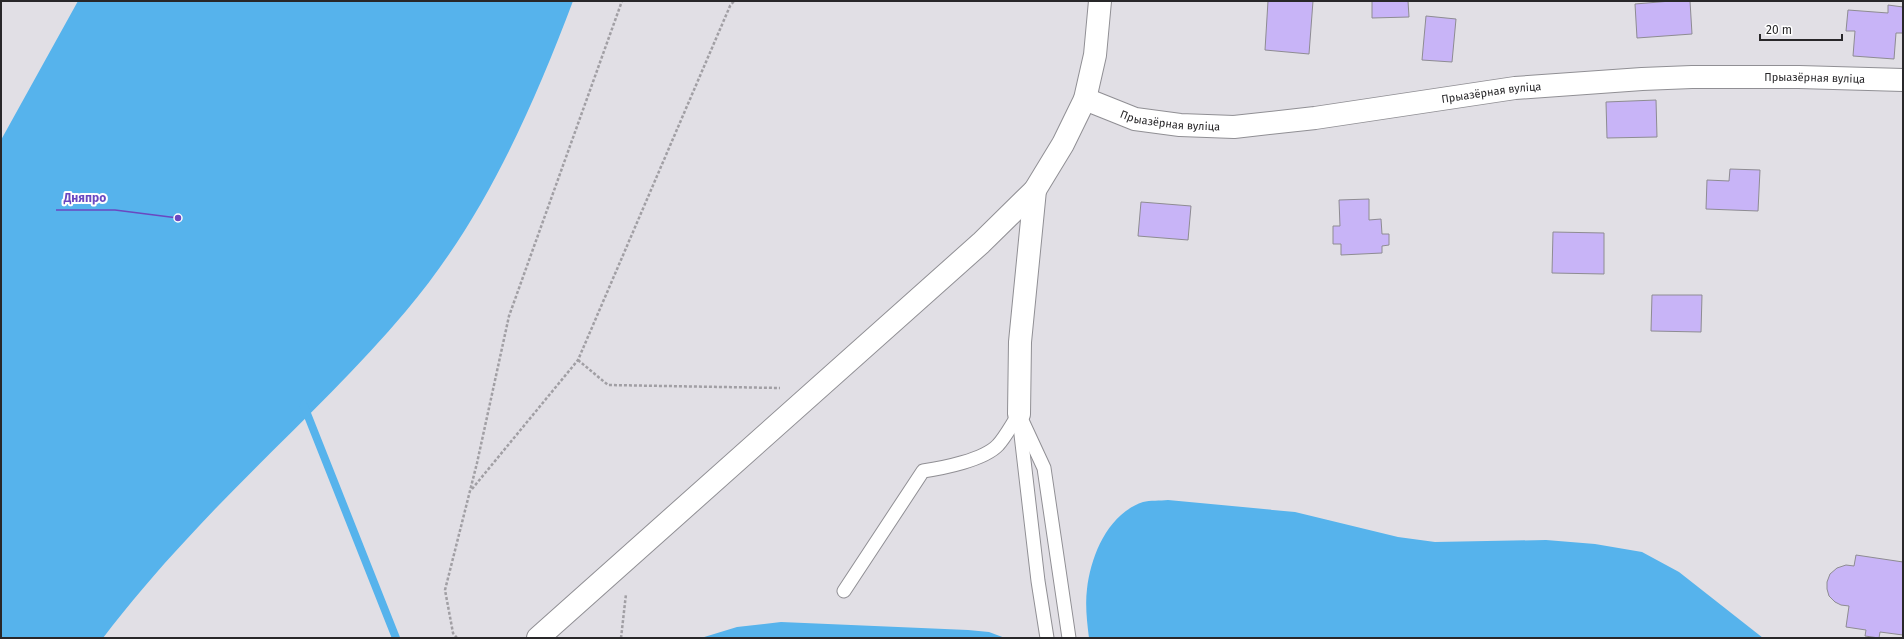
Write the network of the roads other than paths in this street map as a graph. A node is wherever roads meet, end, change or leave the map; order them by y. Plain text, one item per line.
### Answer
1 (1100, 1) edge
2 (1903, 80) edge
3 (1085, 99) junction
4 (1035, 190) junction
5 (1019, 414) junction
6 (844, 591) dead end
7 (538, 638) edge
8 (1047, 638) edge
9 (1069, 638) edge

1 - 3 street
2 - 3 street, Прыазёрная вуліца
3 - 4 street
4 - 5 street
4 - 7 street
5 - 6 lane
5 - 8 lane
5 - 9 lane

